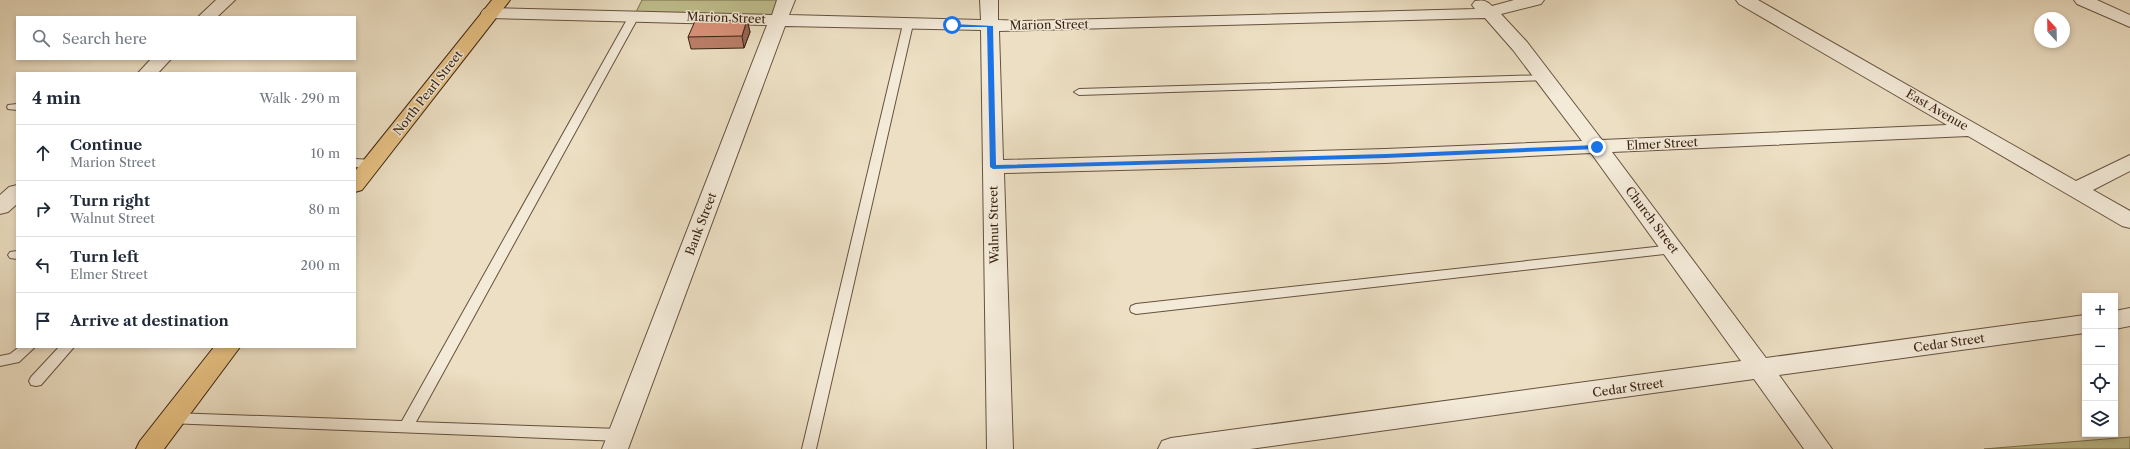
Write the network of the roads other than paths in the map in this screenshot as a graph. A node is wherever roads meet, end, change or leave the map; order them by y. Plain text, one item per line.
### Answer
1 (226, 0) edge
2 (786, 0) edge
3 (989, 0) edge
4 (1535, 0) edge
5 (1745, 0) edge
6 (2083, 0) edge
7 (1482, 6) edge
8 (495, 7) edge
9 (208, 16) edge
10 (634, 16) junction
11 (778, 20) junction
12 (2130, 22) edge
13 (908, 24) junction
14 (990, 26) junction
15 (161, 60) edge
16 (147, 72) edge
17 (1545, 78) junction
18 (1080, 92) dead end
19 (1972, 130) junction
20 (1597, 147) junction
21 (2130, 162) edge
22 (364, 163) edge
23 (993, 167) junction
24 (356, 183) edge
25 (2076, 190) junction
26 (16, 193) edge
27 (0, 208) edge
28 (2130, 221) edge
29 (1673, 249) junction
30 (1136, 309) dead end
31 (2130, 318) edge
32 (2118, 320) edge
33 (2082, 324) edge
34 (27, 348) edge
35 (66, 348) edge
36 (227, 348) edge
37 (0, 361) edge
38 (1762, 370) junction
39 (36, 381) dead end
40 (172, 419) junction
41 (406, 427) junction
42 (618, 442) edge
43 (149, 449) edge
44 (809, 449) edge
45 (1000, 449) edge
46 (1171, 449) edge
47 (1819, 449) edge

1 - 9 street
2 - 11 street, Bank Street
3 - 14 street, Walnut Street
4 - 7 street, Marion Street
5 - 19 street, East Avenue
6 - 12 street
7 - 14 street, Marion Street
7 - 17 street, Church Street
8 - 10 street, Marion Street
8 - 22 main road, North Pearl Street
10 - 11 street, Marion Street
10 - 41 lane
11 - 13 street, Marion Street
11 - 42 street, Bank Street
13 - 14 street, Marion Street
13 - 44 lane
14 - 23 street, Walnut Street
15 - 16 street
17 - 18 lane
17 - 20 street, Church Street
19 - 20 street, Elmer Street
19 - 25 street, East Avenue
20 - 23 street, Elmer Street
20 - 29 street, Church Street
21 - 25 street
22 - 24 main road, North Pearl Street
23 - 45 street, Walnut Street
25 - 28 street, East Avenue
26 - 27 street
29 - 30 lane
29 - 38 street, Church Street
31 - 32 street
33 - 38 street, Cedar Street
34 - 37 lane
35 - 39 lane
36 - 40 main road
38 - 46 street, Cedar Street
38 - 47 street, Church Street
40 - 41 lane
40 - 43 main road
41 - 42 lane

